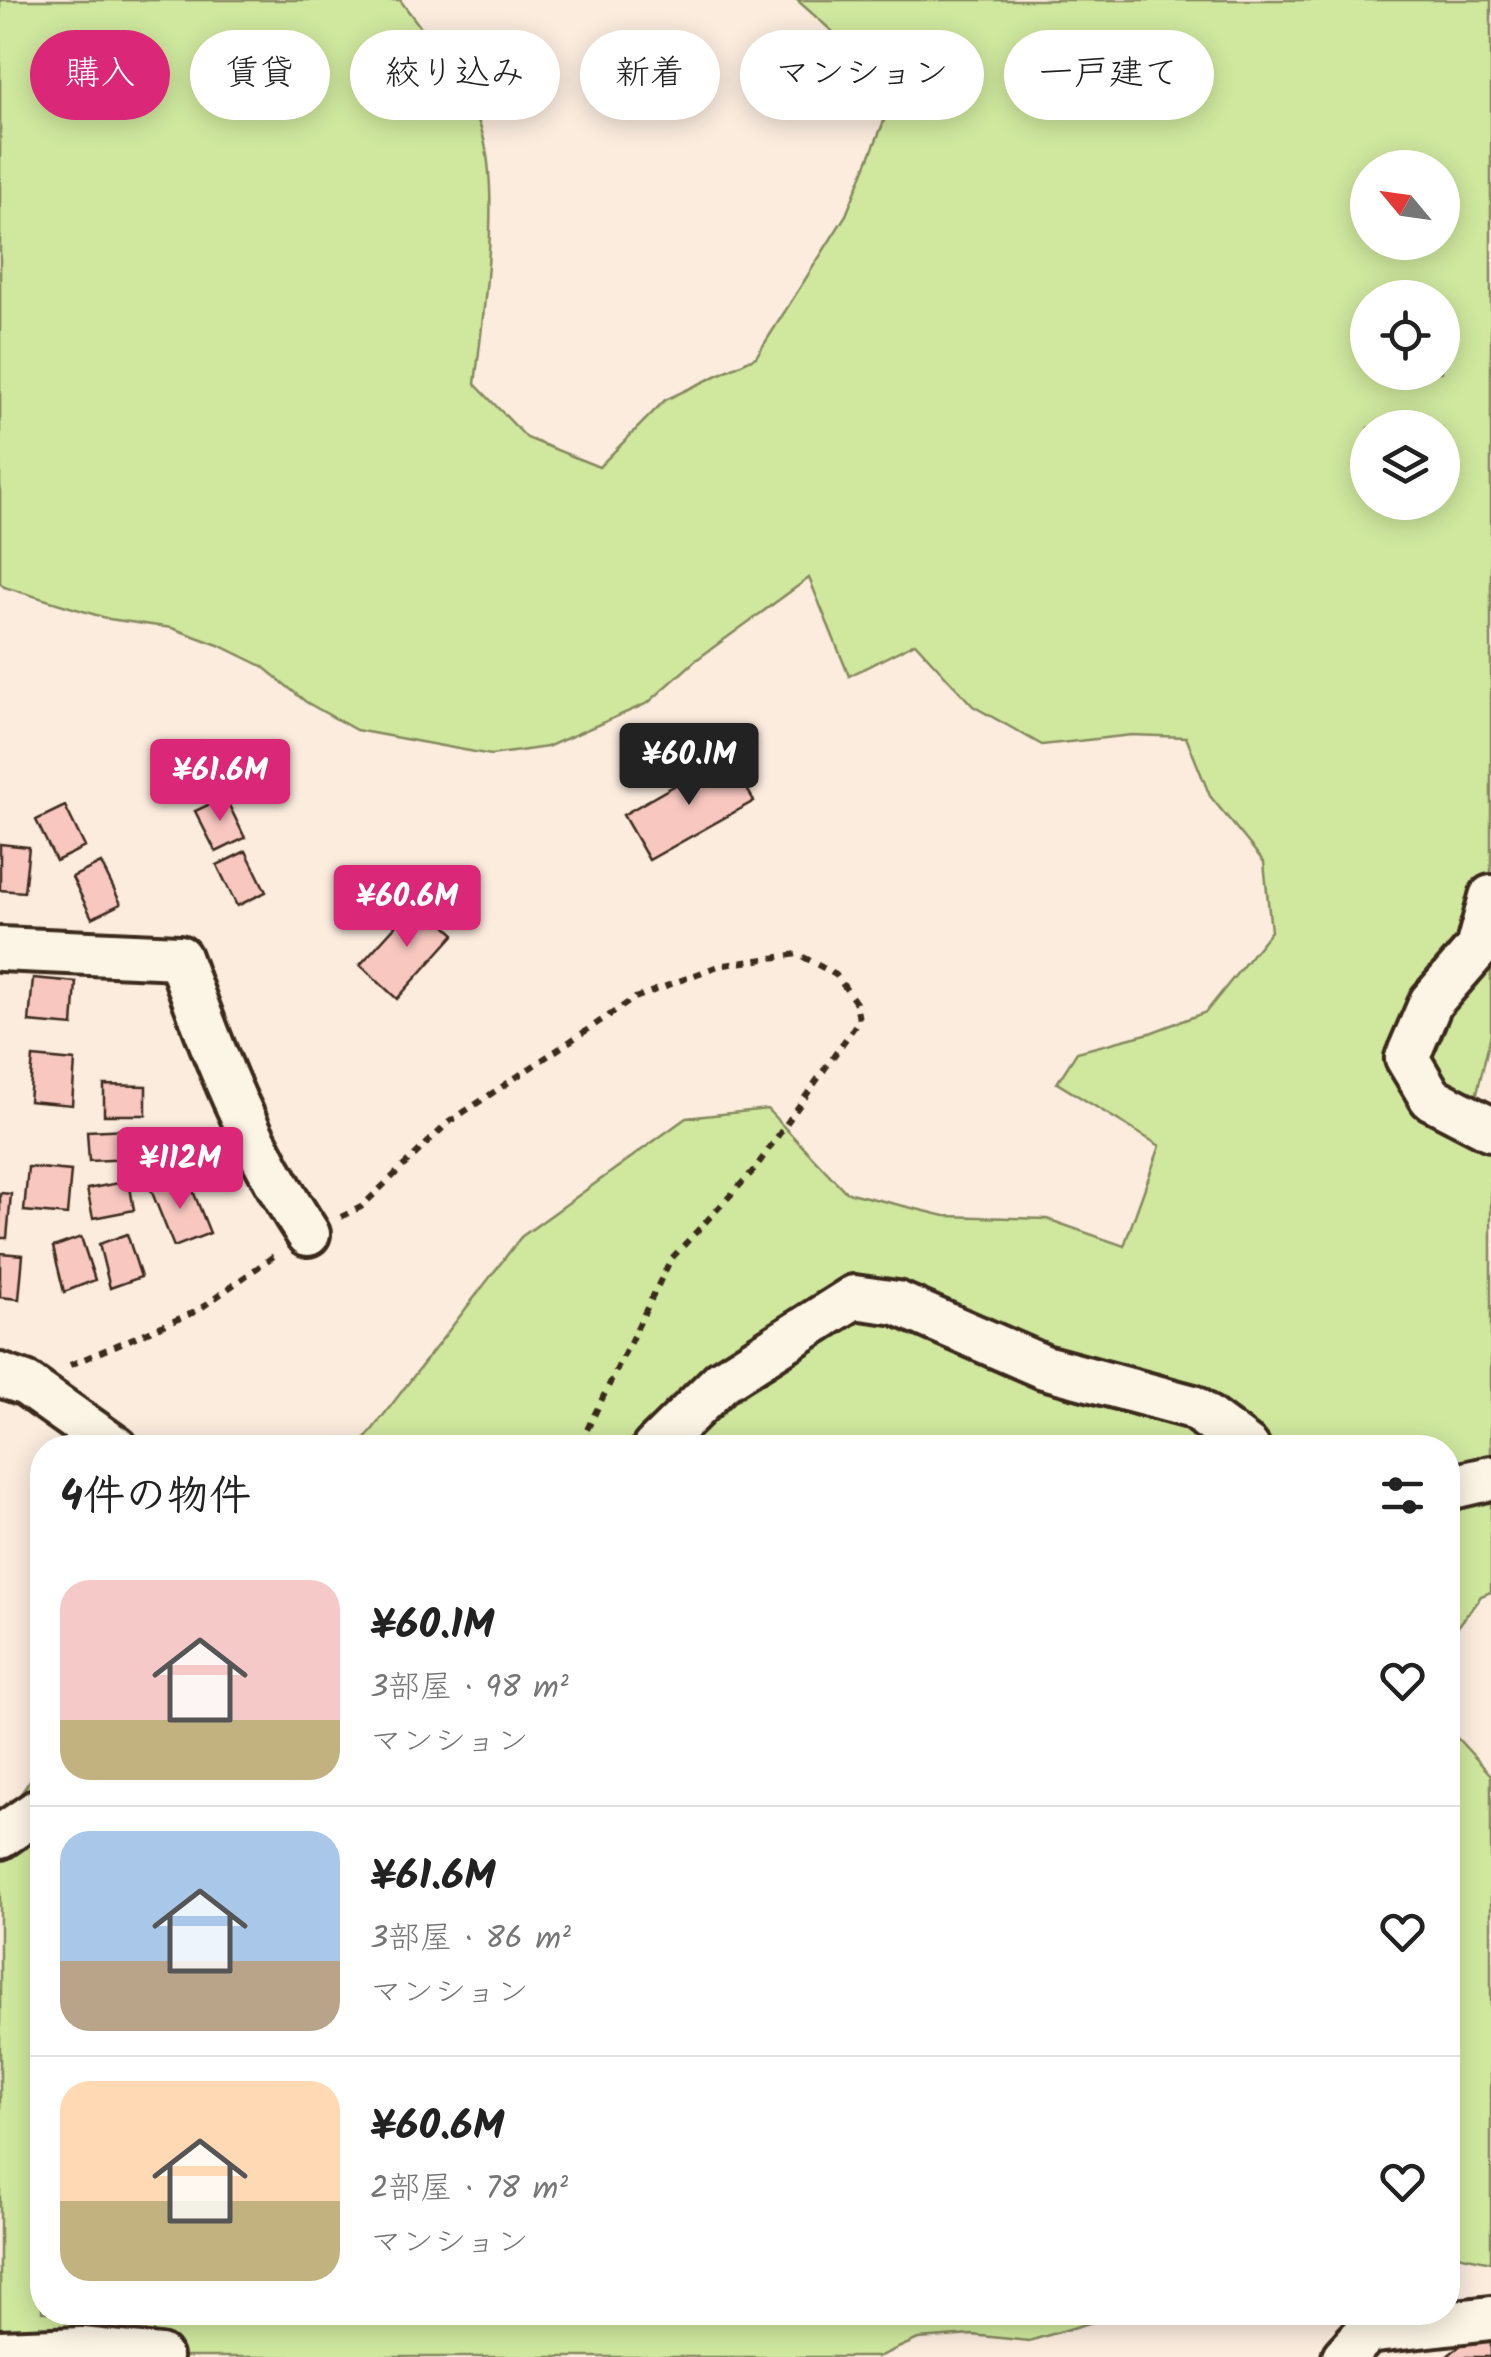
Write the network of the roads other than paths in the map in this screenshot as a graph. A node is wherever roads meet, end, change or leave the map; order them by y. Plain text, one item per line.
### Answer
1 (1491, 897) edge
2 (0, 949) edge
3 (1491, 1129) edge
4 (308, 1234) road end
5 (13, 1380) edge
6 (96, 1435) edge
7 (667, 1435) edge
8 (1231, 1435) edge
9 (1491, 1478) edge
10 (1460, 1485) edge
11 (30, 1816) edge
12 (0, 1837) edge
13 (1491, 2318) edge
14 (1460, 2322) edge
15 (1429, 2325) edge
16 (0, 2352) edge
17 (160, 2357) edge
18 (1344, 2357) edge

1 - 3 street
2 - 4 street
5 - 6 street
7 - 8 street
9 - 10 street
11 - 12 street
13 - 14 street
15 - 18 street
16 - 17 street

